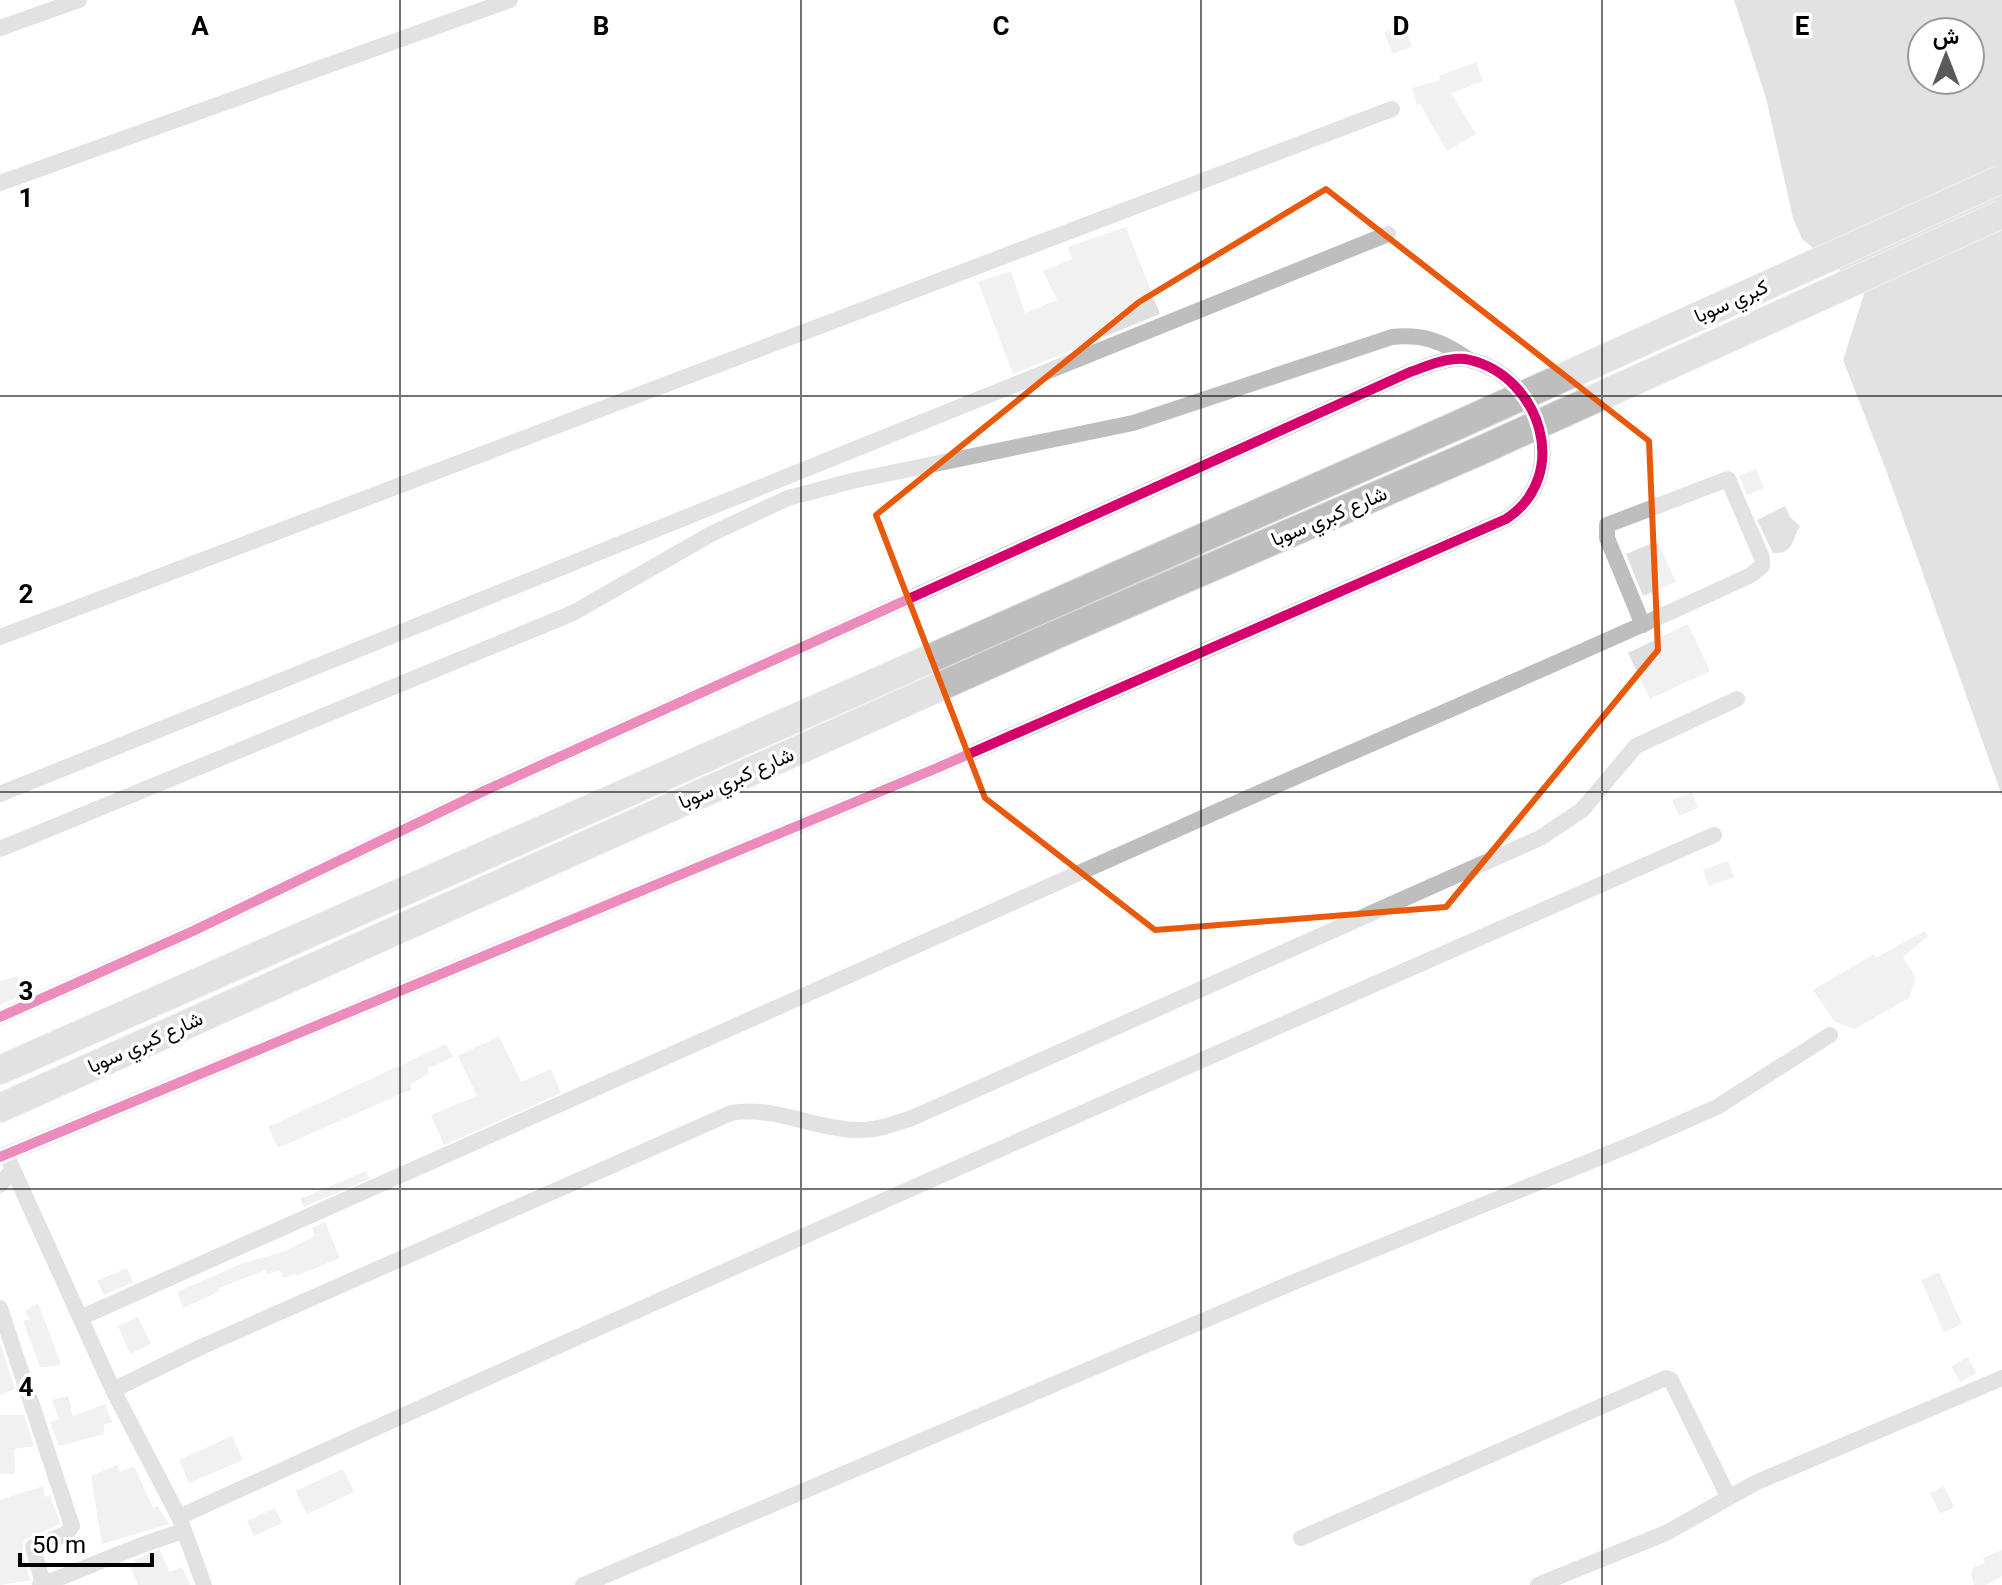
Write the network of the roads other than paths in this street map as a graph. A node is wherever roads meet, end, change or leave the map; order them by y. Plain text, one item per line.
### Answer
1 (79, 0) edge
2 (510, 0) edge
3 (0, 28) edge
4 (1392, 109) dead end
5 (2002, 179) edge
6 (0, 183) edge
7 (2002, 214) edge
8 (1388, 234) dead end
9 (1468, 359) junction
10 (1460, 424) joint
11 (1475, 453) joint
12 (1643, 625) junction
13 (0, 637) edge
14 (1737, 699) dead end
15 (0, 794) edge
16 (1714, 835) dead end
17 (0, 849) edge
18 (0, 1017) edge
19 (1830, 1035) dead end
20 (0, 1070) edge
21 (0, 1108) edge
22 (6, 1160) edge
23 (0, 1185) edge
24 (0, 1308) edge
25 (82, 1317) junction
26 (2002, 1378) edge
27 (113, 1390) junction
28 (1728, 1496) junction
29 (182, 1524) junction
30 (1301, 1538) dead end
31 (67, 1581) edge
32 (41, 1584) edge
33 (204, 1585) edge
34 (583, 1585) edge
35 (1538, 1585) edge

1 - 3 street
2 - 6 street
4 - 13 street
5 - 10 highway, كبري سوبا, bridge
7 - 11 highway, كبري سوبا, bridge
8 - 15 street
9 - 17 street
9 - 18 street
9 - 22 street
10 - 20 highway, شارع كبري سوبا
11 - 21 highway, شارع كبري سوبا
12 - 12 street
12 - 25 street
14 - 27 street
16 - 29 street
19 - 34 street
22 - 23 street
22 - 25 street
24 - 32 street
25 - 27 street
26 - 28 street
27 - 29 street
28 - 30 street
28 - 35 street
29 - 31 street
29 - 33 street
31 - 32 street

